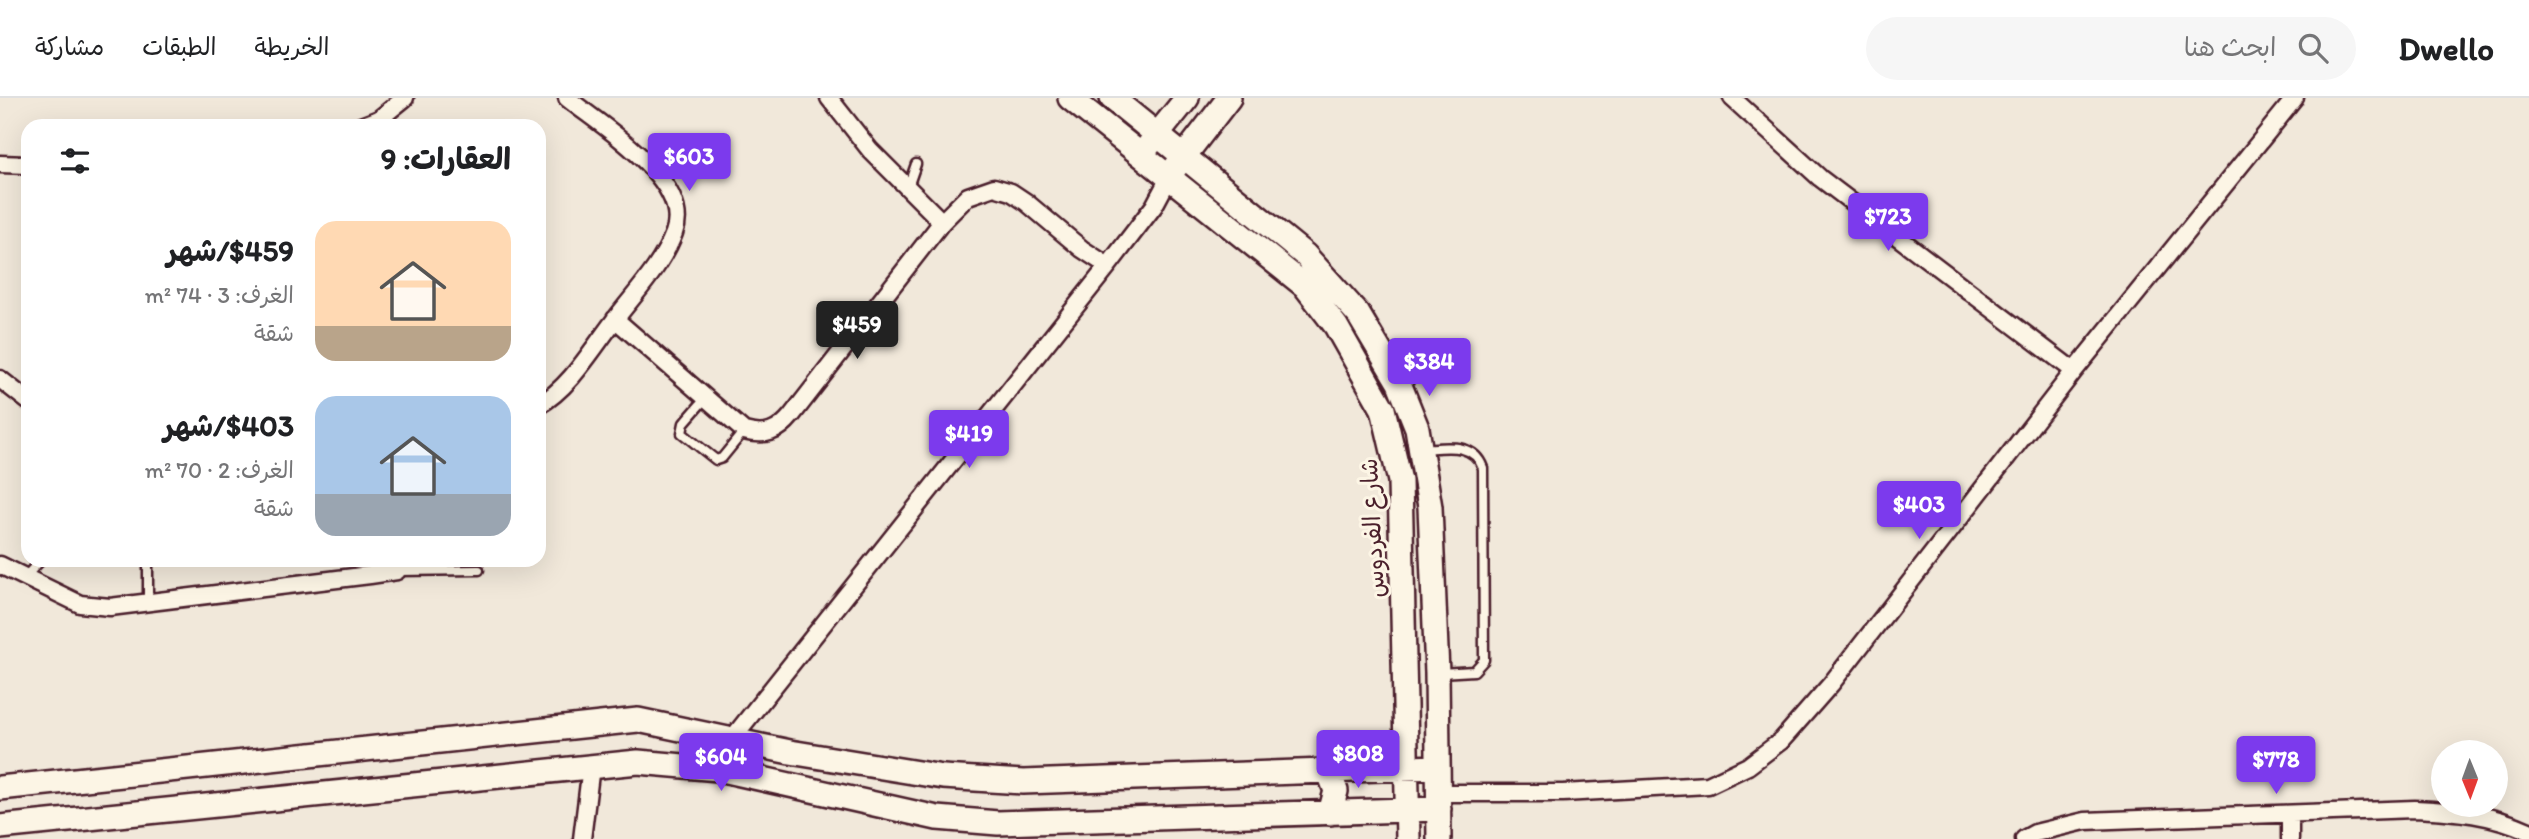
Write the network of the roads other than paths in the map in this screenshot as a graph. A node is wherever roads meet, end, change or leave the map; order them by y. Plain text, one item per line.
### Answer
1 (405, 98) edge
2 (567, 98) edge
3 (829, 98) edge
4 (1070, 98) edge
5 (1112, 98) edge
6 (1187, 98) edge
7 (1228, 98) edge
8 (1732, 98) edge
9 (2295, 98) edge
10 (379, 119) edge
11 (1158, 134) junction
12 (1142, 155) junction
13 (1183, 155) junction
14 (0, 164) edge
15 (916, 164) dead end
16 (21, 165) edge
17 (1170, 176) junction
18 (906, 190) junction
19 (942, 222) junction
20 (1108, 265) junction
21 (615, 320) junction
22 (2074, 371) junction
23 (0, 379) edge
24 (21, 396) edge
25 (546, 399) edge
26 (704, 400) junction
27 (744, 431) junction
28 (1422, 449) junction
29 (0, 565) edge
30 (34, 567) edge
31 (148, 567) edge
32 (383, 567) edge
33 (430, 567) edge
34 (479, 570) dead end
35 (25, 577) junction
36 (148, 600) junction
37 (1437, 673) junction
38 (1437, 713) junction
39 (1406, 714) junction
40 (731, 740) junction
41 (591, 766) junction
42 (1438, 767) junction
43 (1407, 768) junction
44 (1328, 770) junction
45 (0, 788) edge
46 (1438, 801) junction
47 (1408, 810) junction
48 (1330, 813) junction
49 (2290, 814) junction
50 (0, 827) edge
51 (997, 831) edge
52 (2529, 831) edge
53 (582, 839) edge
54 (1408, 839) edge
55 (1439, 839) edge
56 (2024, 839) edge
57 (2290, 839) edge

1 - 10 street
2 - 21 street
3 - 18 street
4 - 12 street, شارع الفردوس
5 - 11 street
6 - 11 street
7 - 13 street
8 - 22 street
9 - 22 street
11 - 12 street
11 - 13 street
12 - 17 street, شارع الفردوس
13 - 17 street
13 - 28 street
14 - 16 street
15 - 18 lane
17 - 20 street
17 - 39 street, شارع الفردوس
18 - 19 street
19 - 20 street
19 - 27 street
20 - 40 street
21 - 25 street
21 - 26 street
22 - 46 street
23 - 24 street
26 - 27 street
26 - 27 lane
28 - 37 street
28 - 37 lane
29 - 35 street
30 - 35 lane
31 - 36 lane
32 - 36 street
33 - 34 lane
35 - 36 street
37 - 38 street
38 - 39 street
38 - 42 street
39 - 43 street, شارع الفردوس
40 - 44 street
40 - 45 street
41 - 50 street
41 - 51 street
41 - 53 street
42 - 43 street
42 - 46 street
43 - 44 street
43 - 47 street, شارع الفردوس
44 - 48 street
46 - 47 street
46 - 55 street
47 - 48 street
47 - 54 street, شارع الفردوس
48 - 51 street
49 - 52 street
49 - 56 street
49 - 57 street

